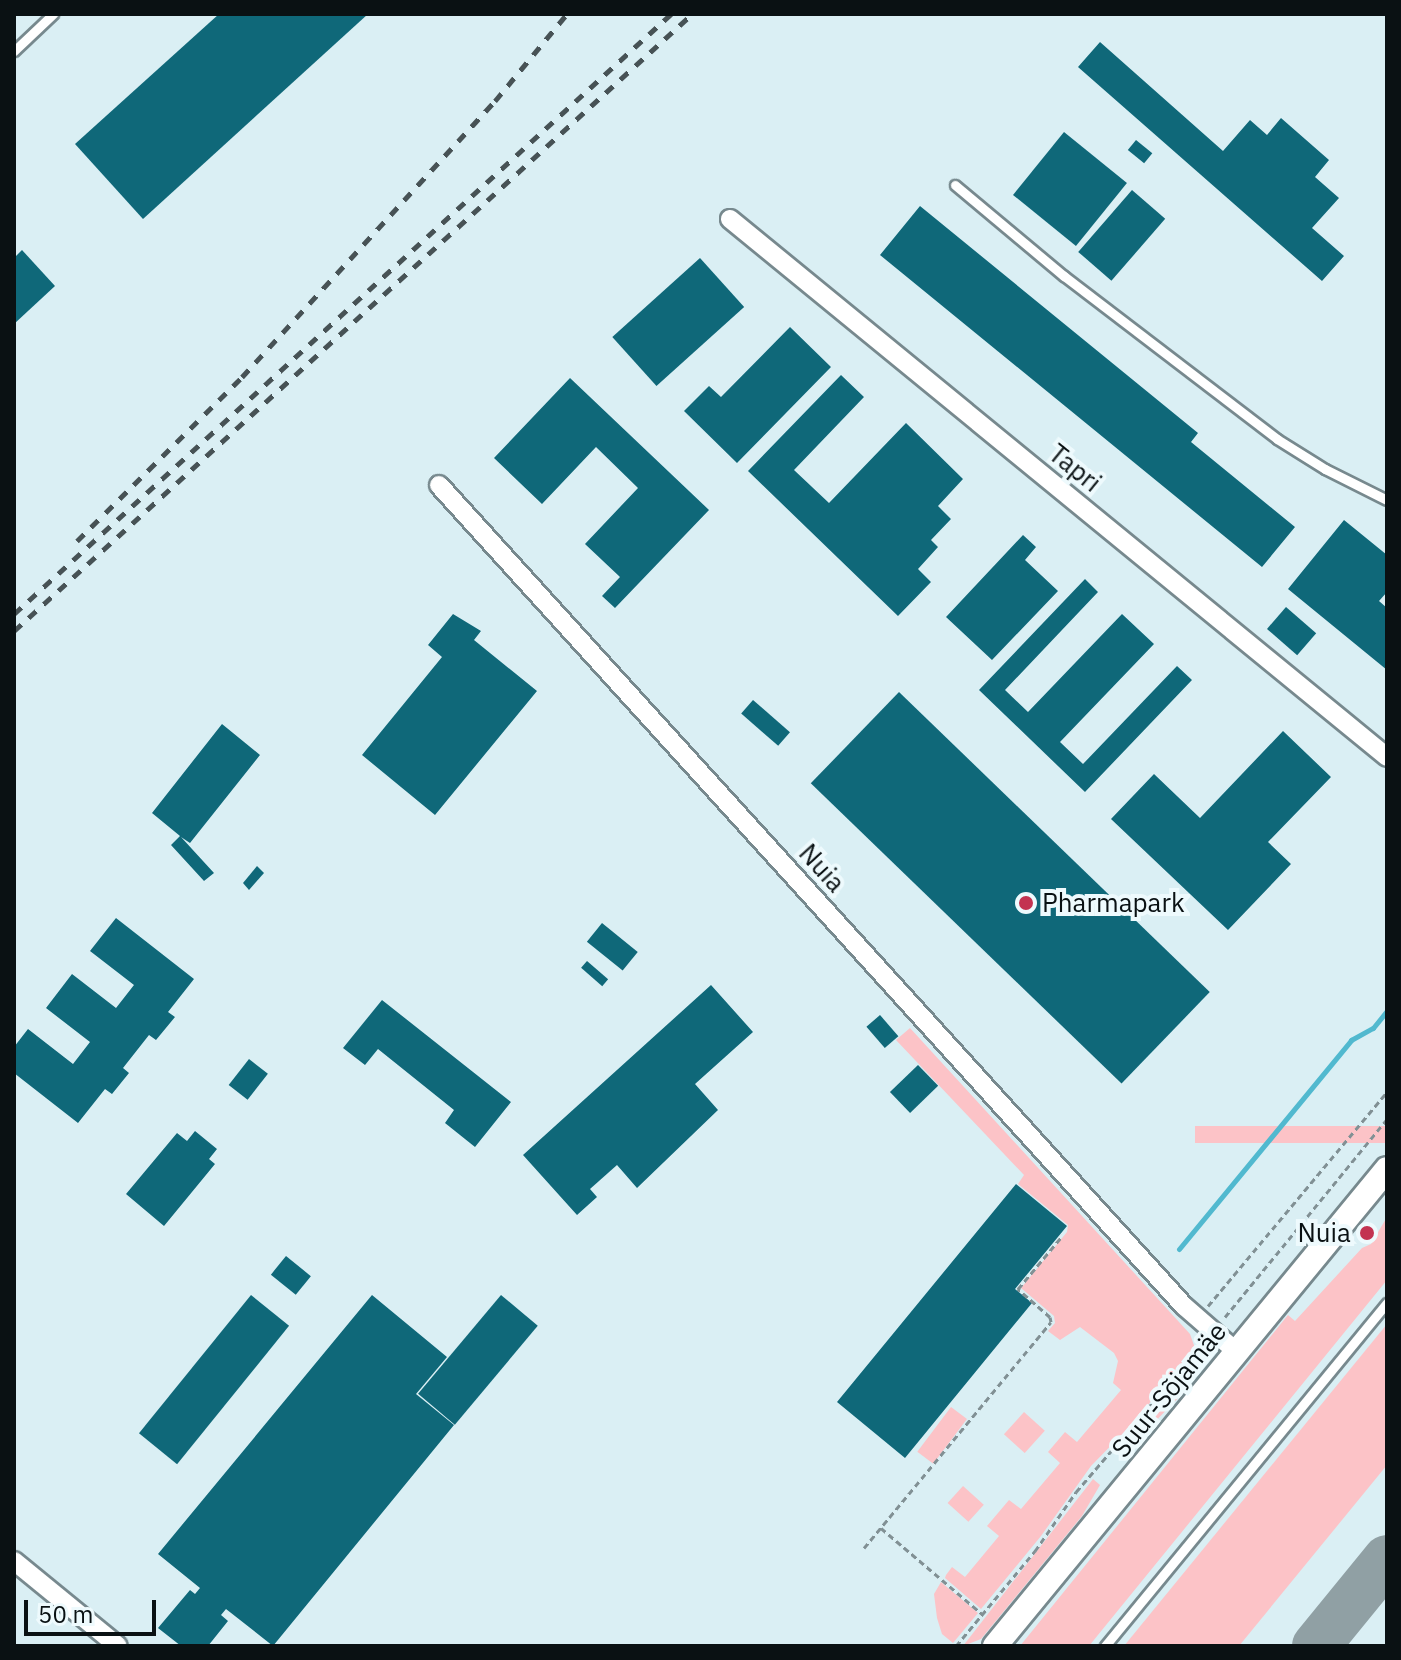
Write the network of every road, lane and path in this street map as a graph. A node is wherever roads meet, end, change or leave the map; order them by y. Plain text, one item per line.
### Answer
1 (53, 14) edge
2 (14, 51) edge
3 (955, 185) dead end
4 (730, 219) dead end
5 (439, 485) dead end
6 (1387, 500) edge
7 (1387, 757) edge
8 (1387, 1092) edge
9 (1387, 1119) edge
10 (1387, 1169) edge
11 (1063, 1235) dead end
12 (1387, 1303) edge
13 (1198, 1318) junction
14 (1213, 1332) junction
15 (1237, 1352) junction
16 (881, 1528) junction
17 (864, 1548) dead end
18 (14, 1561) edge
19 (982, 1614) junction
20 (118, 1646) edge
21 (956, 1646) edge
22 (995, 1646) edge
23 (1105, 1646) edge

1 - 2 lane
3 - 6 lane
4 - 7 street, Tapri
5 - 13 street, Nuia
8 - 13 path
9 - 14 path
10 - 15 main road, Suur-Sõjamäe
11 - 16 path
12 - 23 lane
13 - 14 street, Nuia
14 - 15 street, Nuia
14 - 19 path
15 - 22 main road, Suur-Sõjamäe
16 - 17 path
16 - 19 path
18 - 20 street
19 - 21 path

